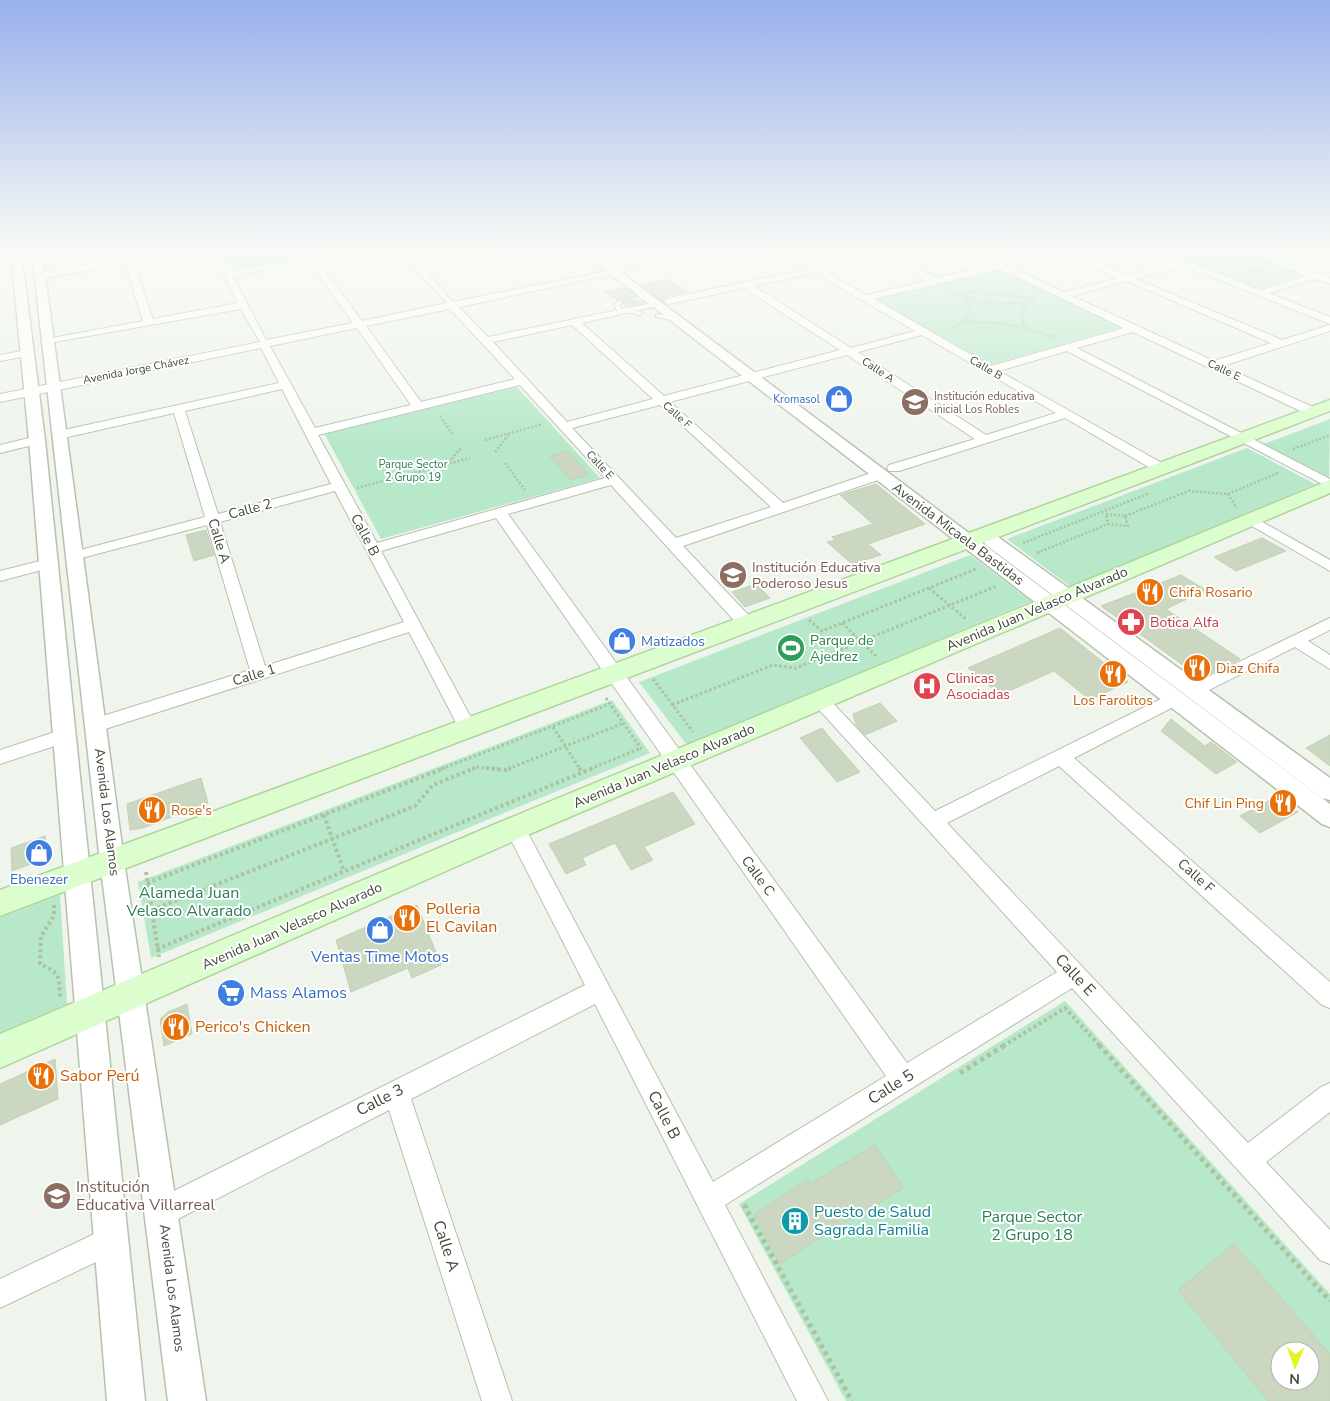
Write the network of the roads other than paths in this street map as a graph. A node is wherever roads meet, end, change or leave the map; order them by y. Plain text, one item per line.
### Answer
1 (31, 317) edge
2 (38, 317) edge
3 (148, 317) edge
4 (176, 317) edge
5 (251, 317) edge
6 (354, 317) edge
7 (380, 317) edge
8 (464, 317) edge
9 (587, 317) edge
10 (669, 317) edge
11 (797, 317) edge
12 (898, 317) edge
13 (1112, 317) edge
14 (1219, 317) edge
15 (574, 321) junction
16 (150, 322) junction
17 (357, 322) junction
18 (1134, 328) junction
19 (1330, 328) edge
20 (923, 332) junction
21 (263, 341) junction
22 (485, 341) junction
23 (1282, 344) junction
24 (1071, 346) junction
25 (38, 347) junction
26 (848, 351) junction
27 (0, 358) edge
28 (1214, 365) junction
29 (990, 370) junction
30 (757, 375) junction
31 (522, 380) junction
32 (286, 385) junction
33 (42, 386) junction
34 (0, 391) edge
35 (0, 398) edge
36 (661, 400) junction
37 (424, 405) junction
38 (179, 409) junction
39 (1322, 409) edge
40 (1066, 414) junction
41 (564, 426) junction
42 (311, 433) junction
43 (48, 438) junction
44 (1240, 439) junction
45 (984, 440) junction
46 (0, 449) edge
47 (1162, 469) junction
48 (887, 472) junction
49 (613, 480) junction
50 (1330, 485) edge
51 (347, 487) junction
52 (780, 508) junction
53 (499, 512) junction
54 (1244, 514) junction
55 (213, 519) junction
56 (977, 539) junction
57 (673, 544) junction
58 (372, 549) junction
59 (74, 556) junction
60 (48, 564) junction
61 (1330, 566) edge
62 (0, 576) edge
63 (1060, 600) junction
64 (1330, 623) edge
65 (747, 624) junction
66 (413, 625) junction
67 (1295, 640) junction
68 (1330, 663) edge
69 (259, 673) junction
70 (610, 685) junction
71 (1193, 691) junction
72 (1175, 699) junction
73 (820, 700) junction
74 (96, 725) junction
75 (466, 727) junction
76 (64, 736) junction
77 (0, 757) edge
78 (1061, 757) junction
79 (657, 759) junction
80 (1330, 791) edge
81 (1330, 817) edge
82 (933, 821) junction
83 (515, 828) junction
84 (112, 861) junction
85 (76, 875) junction
86 (0, 903) edge
87 (1074, 974) junction
88 (599, 990) junction
89 (132, 995) junction
90 (1330, 997) edge
91 (91, 1012) junction
92 (0, 1051) edge
93 (903, 1079) junction
94 (396, 1092) junction
95 (1330, 1096) edge
96 (1247, 1160) junction
97 (708, 1200) junction
98 (162, 1212) junction
99 (111, 1240) junction
100 (1330, 1250) edge
101 (0, 1294) edge
102 (126, 1401) edge
103 (187, 1401) edge
104 (497, 1401) edge
105 (813, 1401) edge

1 - 25 street, Avenida Los Alamos
2 - 25 street, Avenida Los Alamos
3 - 16 street
4 - 16 street
5 - 21 street, Calle B
6 - 17 street
7 - 17 street, Avenida Jorge Chávez
8 - 22 street, Calle E
9 - 15 street
10 - 30 street, Avenida Micaela Bastidas
11 - 26 street, Calle A
12 - 20 street, Calle B
13 - 18 street, Calle E
14 - 23 street
15 - 22 street
15 - 36 street, Calle F
16 - 25 street
17 - 21 street, Avenida Jorge Chávez
17 - 37 street
18 - 24 street
18 - 28 street, Calle E
19 - 23 street
20 - 26 street
20 - 29 street, Calle B
21 - 32 street, Calle B
21 - 33 street, Avenida Jorge Chávez
22 - 31 street, Calle E
23 - 28 street
24 - 29 street
24 - 44 street
25 - 27 street
25 - 33 street, Avenida Los Alamos
26 - 30 street
26 - 45 street, Calle A
28 - 39 street, Calle E
29 - 40 street, Calle B
30 - 36 street
30 - 48 street, Avenida Micaela Bastidas
31 - 37 street
31 - 41 street, Calle E
32 - 38 street
32 - 42 street, Calle B
33 - 34 street, Avenida Jorge Chávez
33 - 35 street, Avenida Jorge Chávez
33 - 43 street, Avenida Los Alamos
36 - 41 street
36 - 52 street, Calle F
37 - 42 street
38 - 43 street
38 - 55 street, Calle A
39 - 44 main road
40 - 45 street
40 - 47 street, Calle B
41 - 49 street, Calle E
42 - 51 street, Calle B
43 - 46 street
43 - 59 street, Avenida Los Alamos
43 - 60 street, Avenida Los Alamos
44 - 47 main road
44 - 50 street
45 - 48 street
47 - 56 main road
48 - 52 street
48 - 56 street, Avenida Micaela Bastidas
49 - 53 street
49 - 57 street, Calle E
50 - 54 main road, Avenida Juan Velasco Alvarado
51 - 55 street, Calle 2
51 - 58 street, Calle B
52 - 57 street
53 - 58 street
53 - 70 street, Calle C
54 - 61 street
54 - 63 main road, Avenida Juan Velasco Alvarado
55 - 59 street, Calle 2
55 - 69 street, Calle A
56 - 63 street, Avenida Micaela Bastidas
56 - 65 main road
57 - 65 street, Calle E
58 - 66 street, Calle B
59 - 74 street, Avenida Los Alamos
60 - 62 street
60 - 76 street, Avenida Los Alamos
63 - 71 street, Avenida Micaela Bastidas
63 - 72 street, Avenida Micaela Bastidas
63 - 73 main road, Avenida Juan Velasco Alvarado
64 - 67 street
65 - 70 main road
66 - 69 street, Calle 1
66 - 75 street, Calle B
67 - 68 street
67 - 71 street
69 - 74 street, Calle 1
70 - 75 main road
70 - 79 street, Calle C
71 - 80 street, Avenida Micaela Bastidas
72 - 78 street
72 - 81 street, Avenida Micaela Bastidas
73 - 79 main road, Avenida Juan Velasco Alvarado
73 - 82 street, Calle E
74 - 84 street, Avenida Los Alamos
75 - 84 main road
76 - 77 street
76 - 85 street, Avenida Los Alamos
78 - 82 street
78 - 90 street, Calle F
79 - 83 main road, Avenida Juan Velasco Alvarado
79 - 93 street, Calle C
82 - 87 street, Calle E
83 - 88 street, Calle B
83 - 89 main road, Avenida Juan Velasco Alvarado
84 - 85 main road
84 - 89 street, Avenida Los Alamos
85 - 86 main road
85 - 91 street, Avenida Los Alamos
87 - 93 street, Calle 5
87 - 96 street, Calle E
88 - 94 street, Calle 3
88 - 97 street, Calle B
89 - 91 main road, Avenida Juan Velasco Alvarado
89 - 98 street, Avenida Los Alamos
91 - 92 main road, Avenida Juan Velasco Alvarado
91 - 99 street, Avenida Los Alamos
93 - 97 street, Calle 5
94 - 98 street, Calle 3
94 - 104 street, Calle A
95 - 96 street
96 - 100 street, Calle E
97 - 105 street, Calle B
98 - 103 street, Avenida Los Alamos
99 - 101 street
99 - 102 street, Avenida Los Alamos

